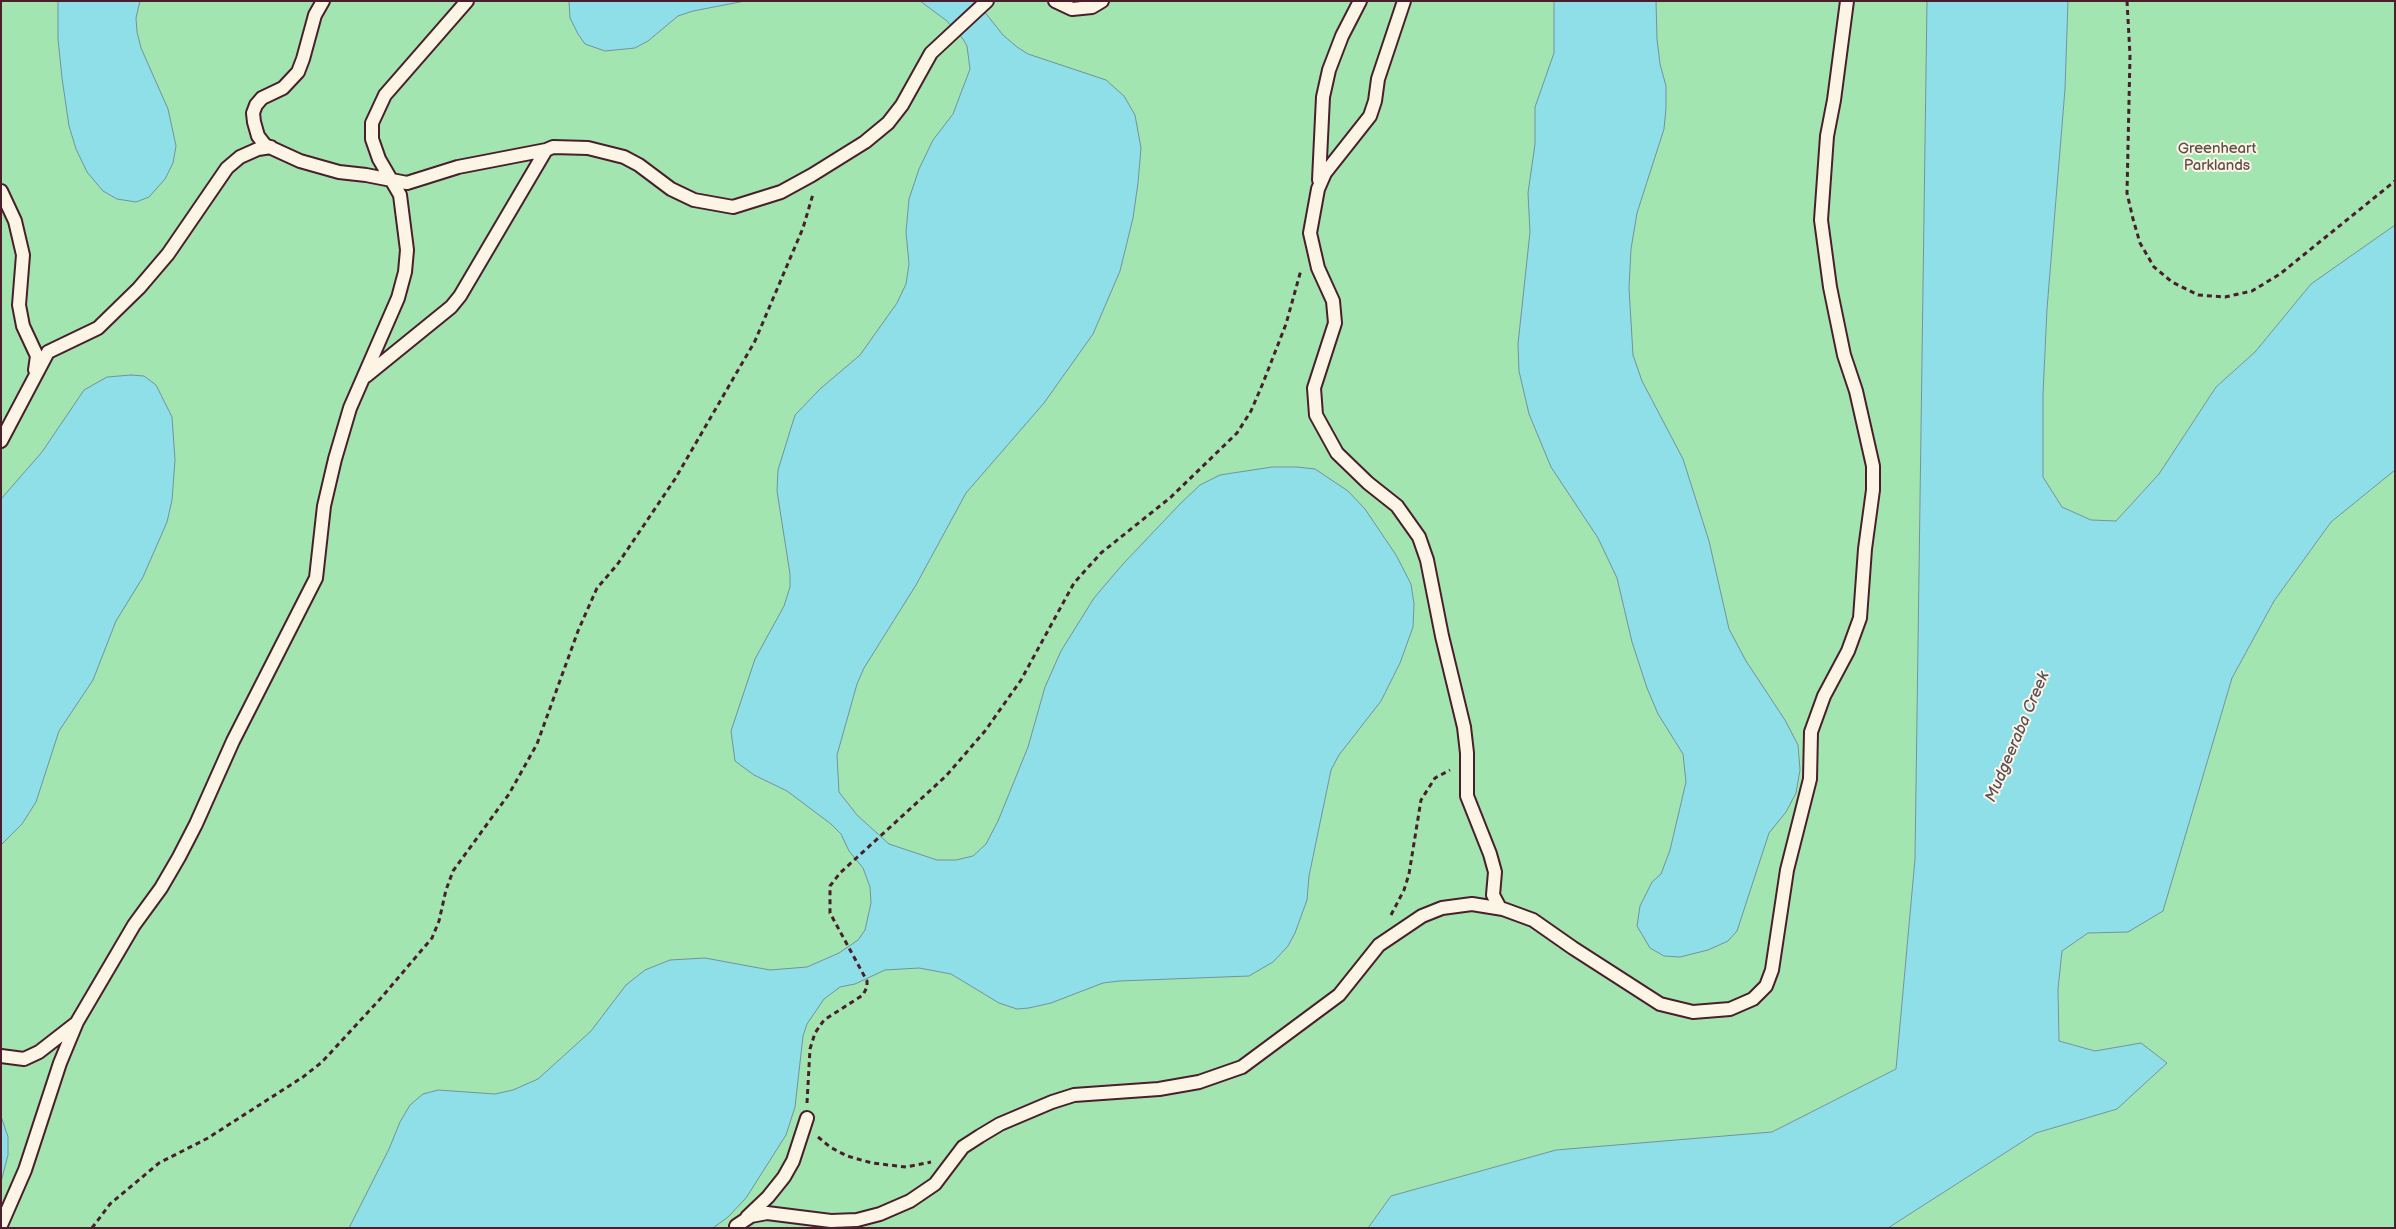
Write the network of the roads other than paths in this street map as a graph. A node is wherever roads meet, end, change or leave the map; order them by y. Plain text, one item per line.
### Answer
1 (323, 1) edge
2 (467, 1) edge
3 (987, 1) edge
4 (1055, 1) edge
5 (1102, 1) edge
6 (1360, 1) edge
7 (1404, 1) edge
8 (1847, 1) edge
9 (271, 148) junction
10 (546, 150) junction
11 (394, 181) junction
12 (1318, 188) junction
13 (1, 191) edge
14 (27, 334) junction
15 (58, 345) junction
16 (363, 379) junction
17 (25, 393) junction
18 (1, 441) edge
19 (1500, 908) junction
20 (77, 1022) junction
21 (1, 1056) edge
22 (807, 1118) road end
23 (1, 1225) edge
24 (734, 1227) edge

1 - 9 lane
2 - 11 lane
3 - 10 lane
4 - 5 lane
6 - 12 lane
7 - 12 lane
8 - 19 lane
9 - 11 lane
9 - 15 lane
10 - 11 lane
10 - 16 lane
11 - 16 lane
12 - 19 lane
13 - 14 lane
14 - 15 lane
14 - 17 lane
15 - 17 lane
16 - 20 lane
17 - 18 lane
19 - 24 lane
20 - 21 lane
20 - 23 lane
22 - 24 lane

